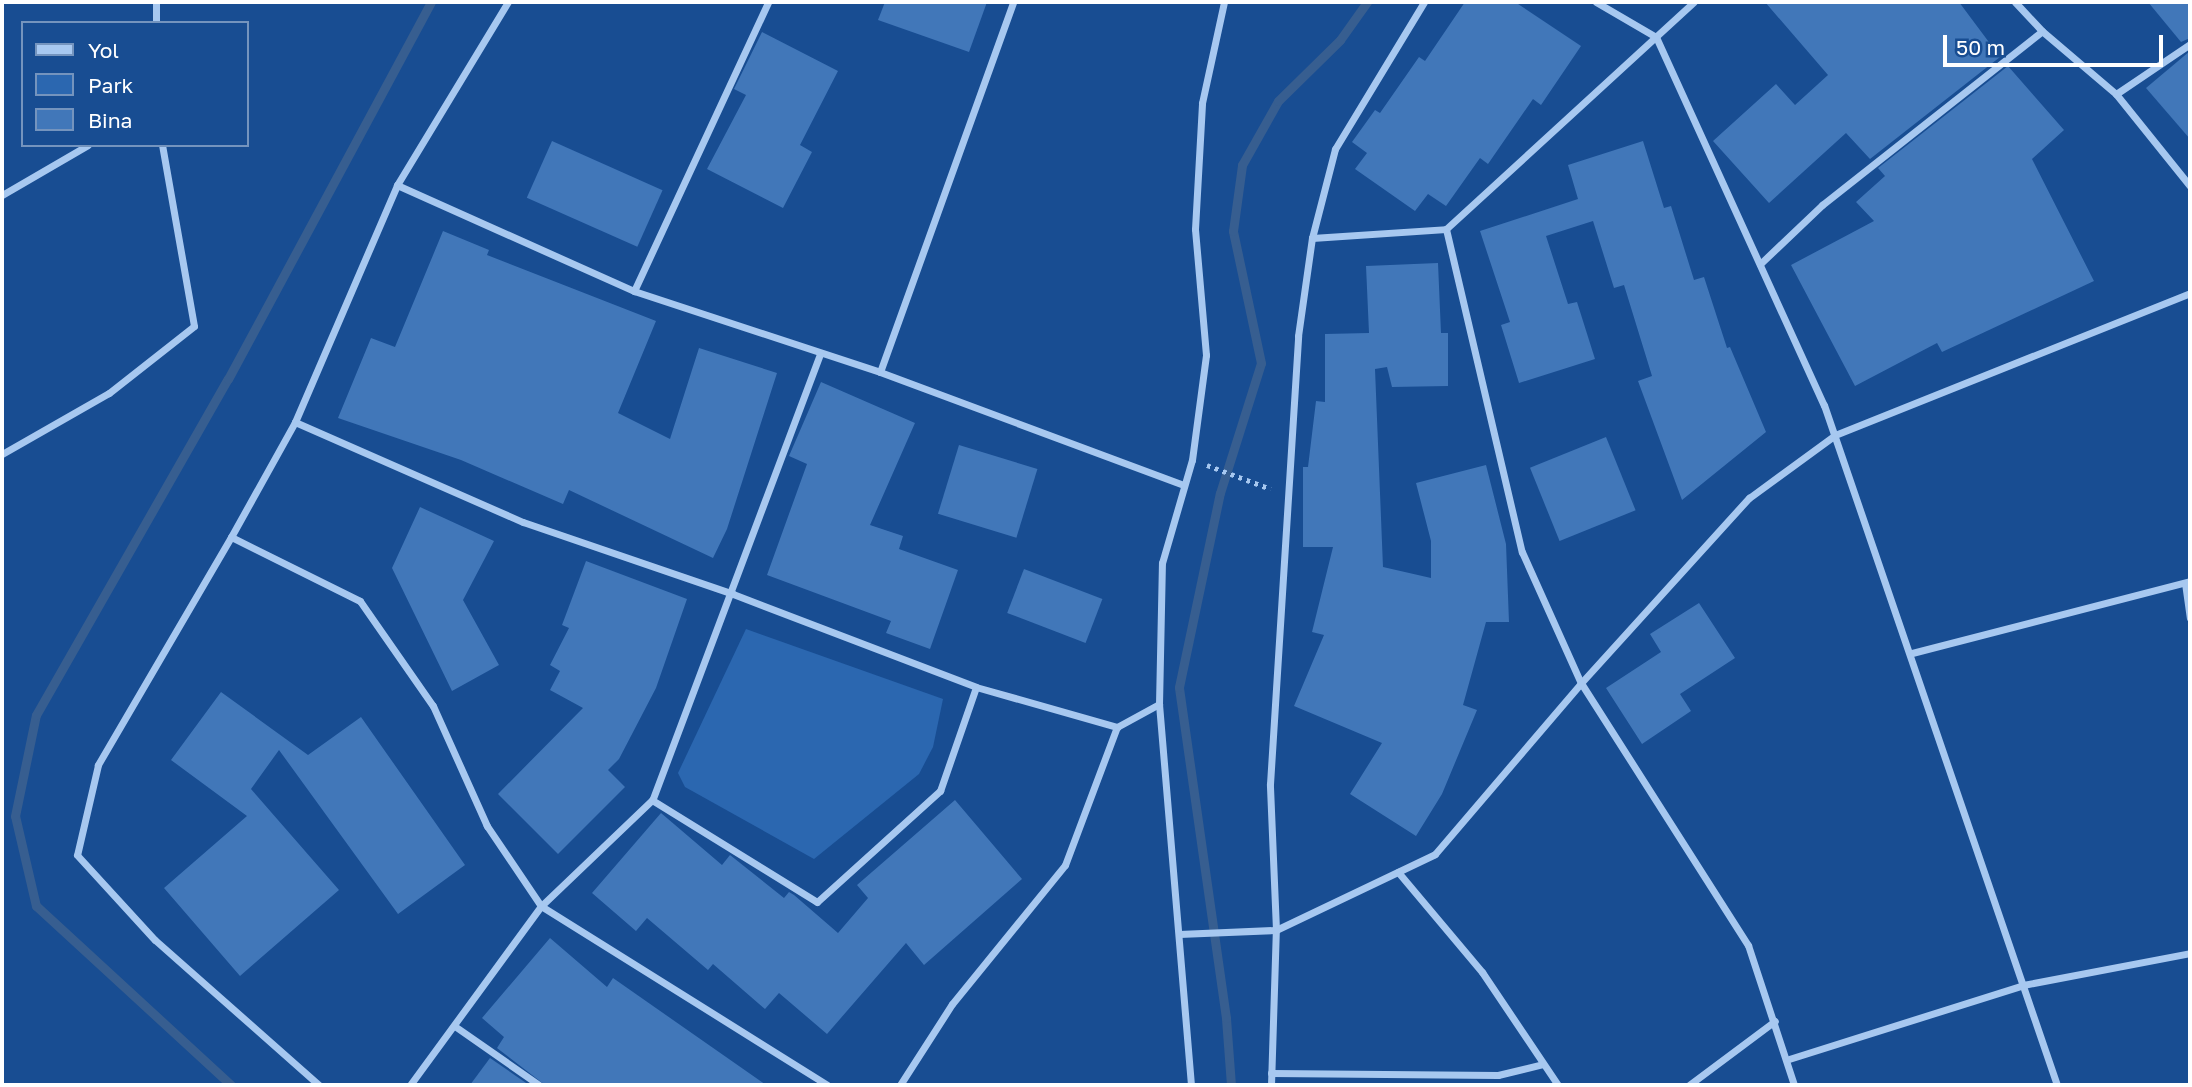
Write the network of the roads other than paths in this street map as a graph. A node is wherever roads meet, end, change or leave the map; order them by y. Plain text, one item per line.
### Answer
1 (156, 2) edge
2 (508, 2) edge
3 (768, 2) edge
4 (1013, 2) edge
5 (1224, 2) edge
6 (1424, 2) edge
7 (1596, 2) edge
8 (1694, 2) edge
9 (2015, 2) edge
10 (156, 21) edge
11 (2042, 31) junction
12 (1656, 37) junction
13 (2190, 44) edge
14 (2116, 94) junction
15 (85, 147) edge
16 (162, 147) edge
17 (397, 185) junction
18 (2190, 187) edge
19 (2, 195) edge
20 (1446, 229) junction
21 (1312, 238) junction
22 (1760, 264) junction
23 (634, 292) junction
24 (2190, 293) edge
25 (820, 354) junction
26 (880, 372) junction
27 (295, 422) junction
28 (1835, 435) junction
29 (2, 454) edge
30 (1185, 485) junction
31 (231, 537) junction
32 (2188, 582) edge
33 (733, 594) junction
34 (2190, 618) edge
35 (1912, 653) junction
36 (1581, 683) junction
37 (976, 687) junction
38 (1159, 704) junction
39 (1117, 727) junction
40 (652, 800) junction
41 (1398, 872) junction
42 (541, 906) junction
43 (1276, 930) junction
44 (1180, 934) junction
45 (2190, 953) edge
46 (2023, 985) junction
47 (1775, 1021) junction
48 (456, 1027) junction
49 (1788, 1059) junction
50 (1543, 1064) junction
51 (1271, 1073) junction
52 (319, 1085) edge
53 (410, 1085) edge
54 (539, 1085) edge
55 (828, 1085) edge
56 (900, 1085) edge
57 (1191, 1085) edge
58 (1270, 1085) edge
59 (1558, 1085) edge
60 (1689, 1085) edge
61 (1794, 1085) edge
62 (2057, 1085) edge

1 - 10 street
2 - 17 street
3 - 23 street
4 - 26 street
5 - 30 street
6 - 21 street
7 - 12 street
8 - 12 street
9 - 11 street
11 - 14 street
11 - 22 street
12 - 20 street
12 - 22 street
13 - 14 street
14 - 18 street
15 - 19 street
16 - 29 street
17 - 23 street
17 - 27 street
20 - 21 street
20 - 36 street
21 - 43 street
22 - 28 street
23 - 25 street
24 - 28 street
25 - 26 street
25 - 33 street
26 - 30 street
27 - 31 street
27 - 33 street
28 - 35 street
28 - 36 street
30 - 38 street
31 - 42 street
31 - 52 street
32 - 34 street
32 - 35 street
33 - 37 street
33 - 40 street
35 - 46 street
36 - 41 street
36 - 47 street
37 - 39 street
37 - 40 street
38 - 39 street
38 - 44 street
39 - 56 street
40 - 42 street
41 - 43 street
41 - 50 street
42 - 48 street
42 - 55 street
43 - 44 street
43 - 51 street
44 - 57 street
45 - 46 street
46 - 49 street
46 - 62 street
47 - 49 street
47 - 60 street
48 - 53 street
48 - 54 street
49 - 61 street
50 - 51 street
50 - 59 street
51 - 58 street

